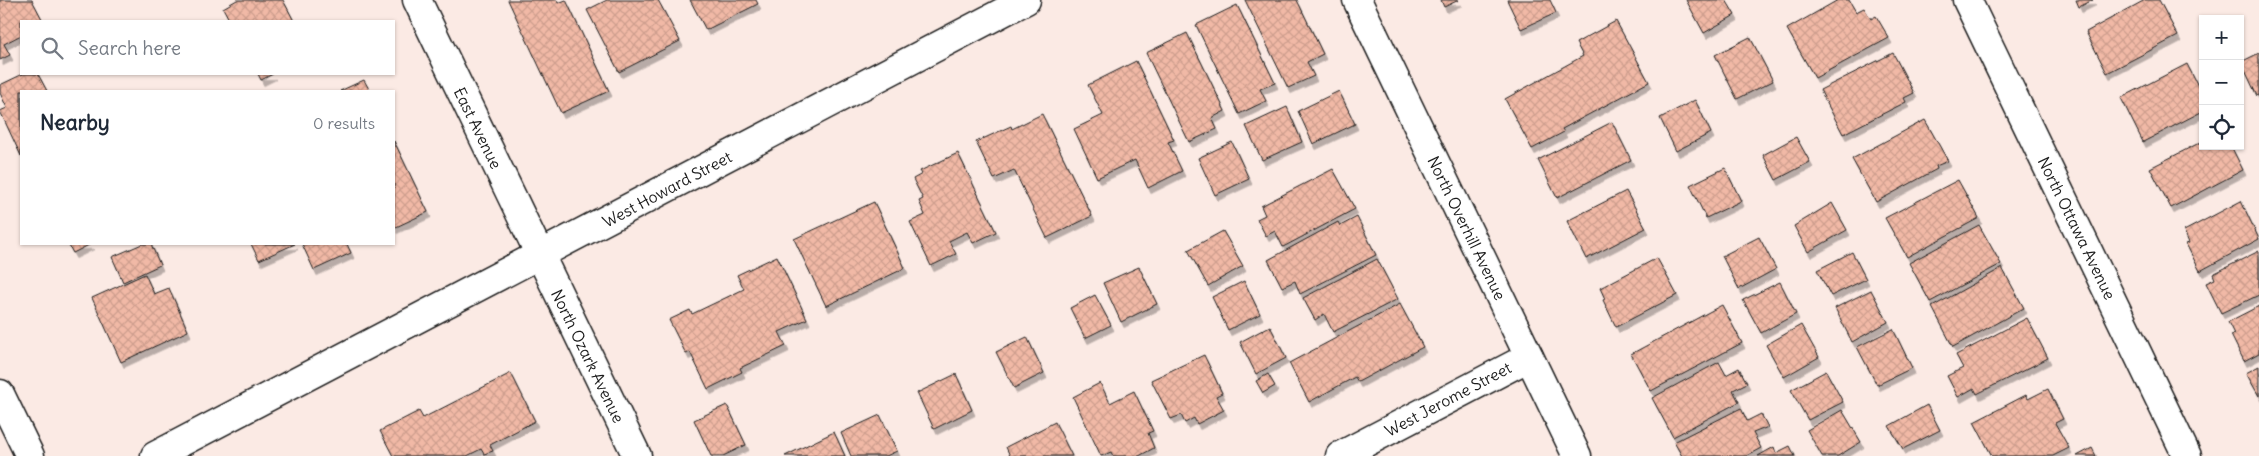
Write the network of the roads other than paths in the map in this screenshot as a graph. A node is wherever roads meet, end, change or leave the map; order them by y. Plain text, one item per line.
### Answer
1 (417, 0) edge
2 (1026, 0) edge
3 (1357, 0) edge
4 (1967, 0) edge
5 (539, 256) junction
6 (1529, 357) junction
7 (0, 394) edge
8 (30, 456) edge
9 (155, 456) edge
10 (637, 456) edge
11 (1340, 456) edge
12 (1577, 456) edge
13 (2187, 456) edge

1 - 5 street, East Avenue
2 - 5 street, West Howard Street
3 - 6 street, North Overhill Avenue
4 - 13 street, North Ottawa Avenue
5 - 9 street, West Howard Street
5 - 10 street, North Ozark Avenue
6 - 11 street, West Jerome Street
6 - 12 street, North Overhill Avenue
7 - 8 street

